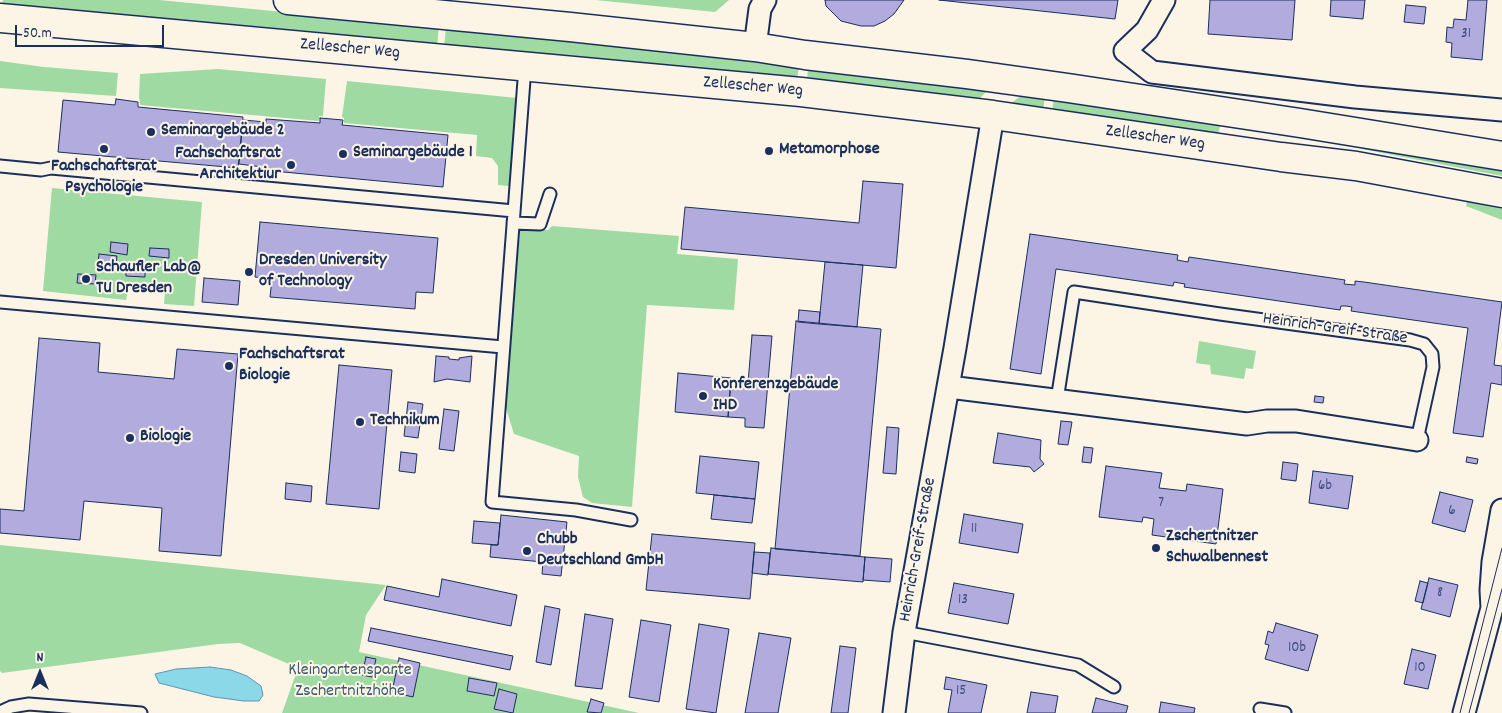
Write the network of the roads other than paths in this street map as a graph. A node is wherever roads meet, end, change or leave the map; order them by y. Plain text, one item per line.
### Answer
1 (288, 0) edge
2 (765, 0) edge
3 (1164, 0) edge
4 (0, 18) edge
5 (755, 47) junction
6 (525, 67) junction
7 (1502, 110) edge
8 (992, 115) junction
9 (1502, 156) edge
10 (0, 166) edge
11 (1502, 193) edge
12 (550, 194) dead end
13 (513, 217) junction
14 (0, 302) edge
15 (503, 347) junction
16 (949, 387) junction
17 (1056, 400) junction
18 (1417, 440) joint
19 (1502, 510) edge
20 (631, 520) dead end
21 (1497, 600) edge
22 (904, 632) junction
23 (1114, 687) dead end
24 (1260, 709) dead end
25 (0, 712) edge
26 (108, 712) edge
27 (141, 713) edge
28 (894, 713) edge
29 (1285, 713) edge
30 (1464, 713) edge

1 - 5 main road, Zellescher Weg
2 - 5 street
3 - 7 street
4 - 6 main road, Zellescher Weg
5 - 9 main road, Zellescher Weg
6 - 8 main road, Zellescher Weg
6 - 13 lane
8 - 11 main road, Zellescher Weg
8 - 16 street, Heinrich-Greif-Straße
10 - 13 lane
12 - 13 lane
13 - 15 lane
14 - 15 lane
15 - 20 lane
16 - 17 street, Heinrich-Greif-Straße
16 - 22 street, Heinrich-Greif-Straße
17 - 18 street, Heinrich-Greif-Straße
17 - 18 lane, Heinrich-Greif-Straße
19 - 21 street
21 - 30 street
22 - 23 lane
22 - 28 street, Heinrich-Greif-Straße
24 - 29 lane
25 - 26 lane
26 - 27 lane

